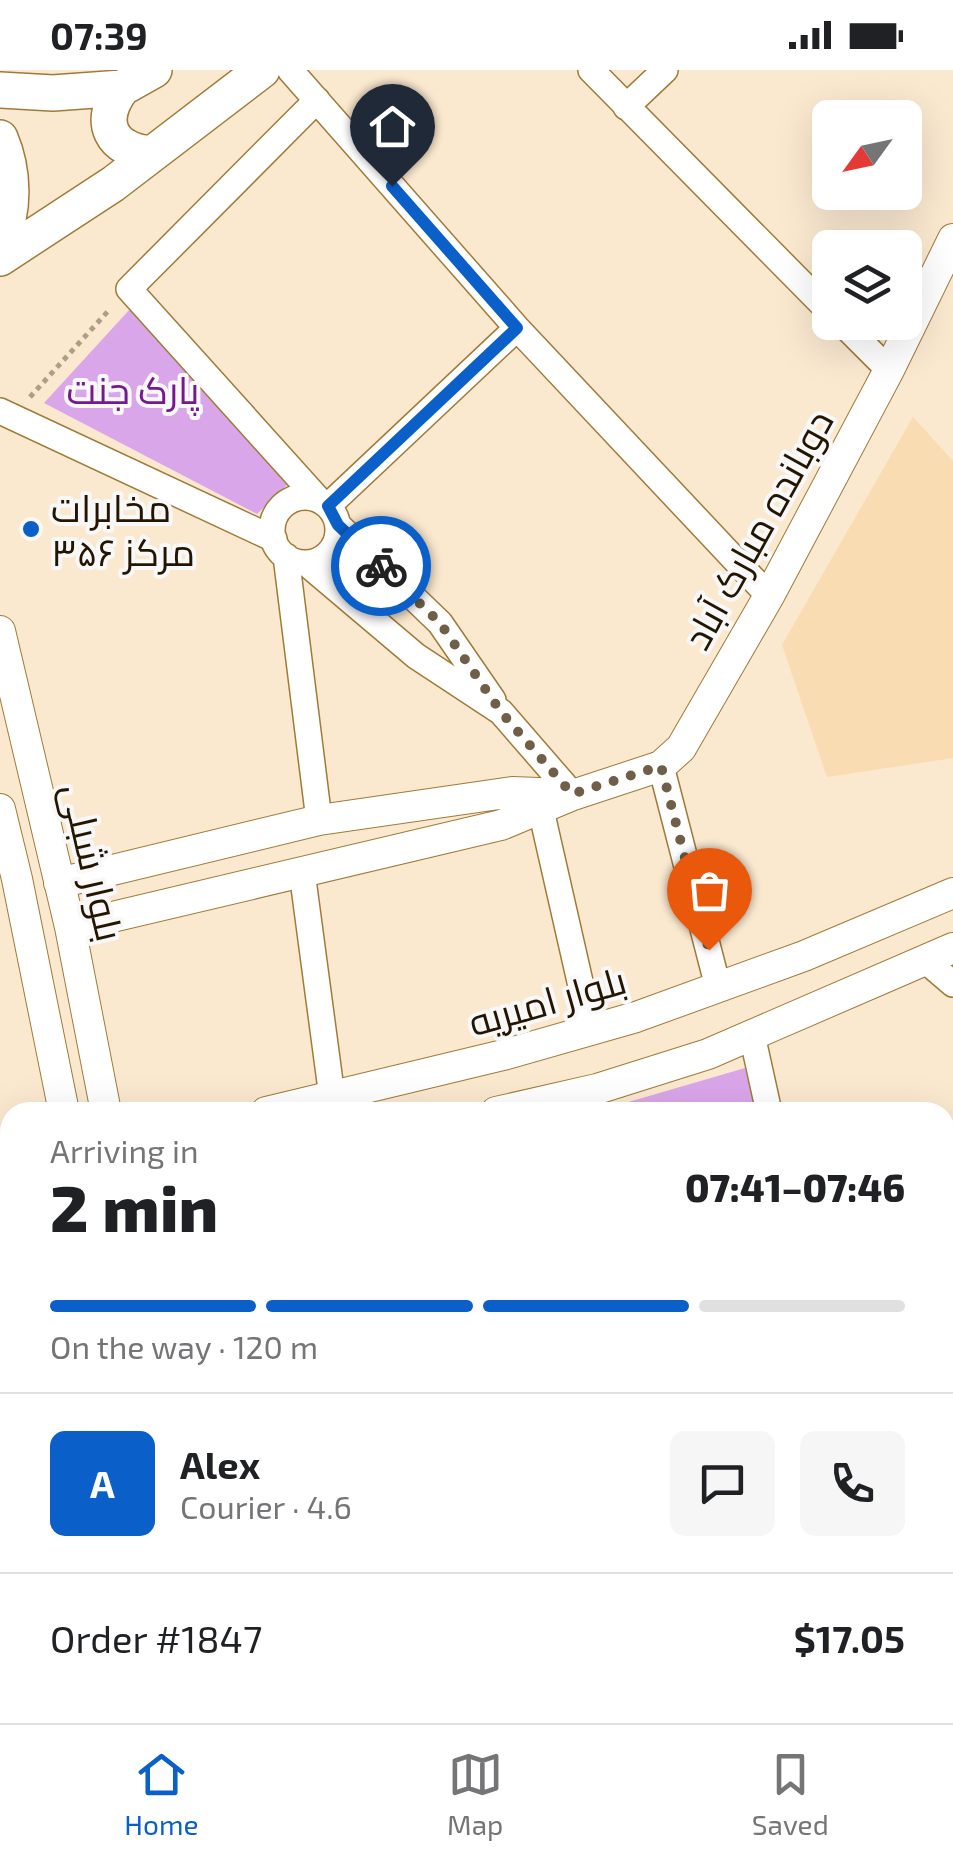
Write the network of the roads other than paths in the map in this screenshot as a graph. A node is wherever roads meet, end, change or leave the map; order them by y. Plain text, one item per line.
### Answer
1 (154, 70) edge
2 (262, 70) edge
3 (290, 70) edge
4 (591, 70) edge
5 (665, 70) edge
6 (122, 88) junction
7 (0, 90) edge
8 (317, 100) junction
9 (626, 108) junction
10 (0, 138) edge
11 (152, 154) junction
12 (953, 239) edge
13 (0, 244) edge
14 (0, 258) edge
15 (812, 294) edge
16 (517, 328) junction
17 (859, 340) edge
18 (889, 370) junction
19 (6, 413) edge
20 (329, 510) junction
21 (289, 553) junction
22 (769, 596) junction
23 (0, 631) edge
24 (501, 712) junction
25 (661, 766) junction
26 (572, 794) junction
27 (0, 809) edge
28 (541, 810) junction
29 (318, 820) junction
30 (302, 872) junction
31 (8, 881) edge
32 (59, 882) junction
33 (953, 893) edge
34 (70, 927) junction
35 (953, 948) edge
36 (804, 956) junction
37 (925, 960) junction
38 (953, 984) edge
39 (718, 987) junction
40 (825, 1005) junction
41 (591, 1030) junction
42 (752, 1035) junction
43 (332, 1097) junction
44 (599, 1101) edge
45 (62, 1102) edge
46 (104, 1102) edge
47 (310, 1102) edge
48 (767, 1102) edge

1 - 6 main road
2 - 11 main road
3 - 8 street
4 - 9 street
5 - 9 street
6 - 7 main road
6 - 11 main road
8 - 16 street
8 - 20 street
9 - 15 street
10 - 13 main road
11 - 14 main road
12 - 18 street, دوبانده مبارک آباد
16 - 20 street
16 - 22 street
17 - 18 street
18 - 22 street, دوبانده مبارک آباد
19 - 21 street
20 - 21 street
20 - 21 street
20 - 24 street
21 - 24 street
21 - 29 street
22 - 25 street, دوبانده مبارک آباد
23 - 32 street, بلوار شبلی
24 - 26 street
25 - 26 street
25 - 39 street
26 - 28 street
26 - 29 street
27 - 31 street
28 - 30 street
28 - 41 street
29 - 32 street
30 - 34 street
30 - 43 street
31 - 45 street
32 - 34 street, بلوار شبلی
33 - 36 street, بلوار امیریه
34 - 46 street, بلوار شبلی
35 - 37 street
36 - 39 street, بلوار امیریه
36 - 40 street
37 - 38 street
37 - 40 street
39 - 41 street, بلوار امیریه
40 - 42 street
41 - 43 street, بلوار امیریه
42 - 44 street
42 - 48 street
43 - 47 street, بلوار امیریه

